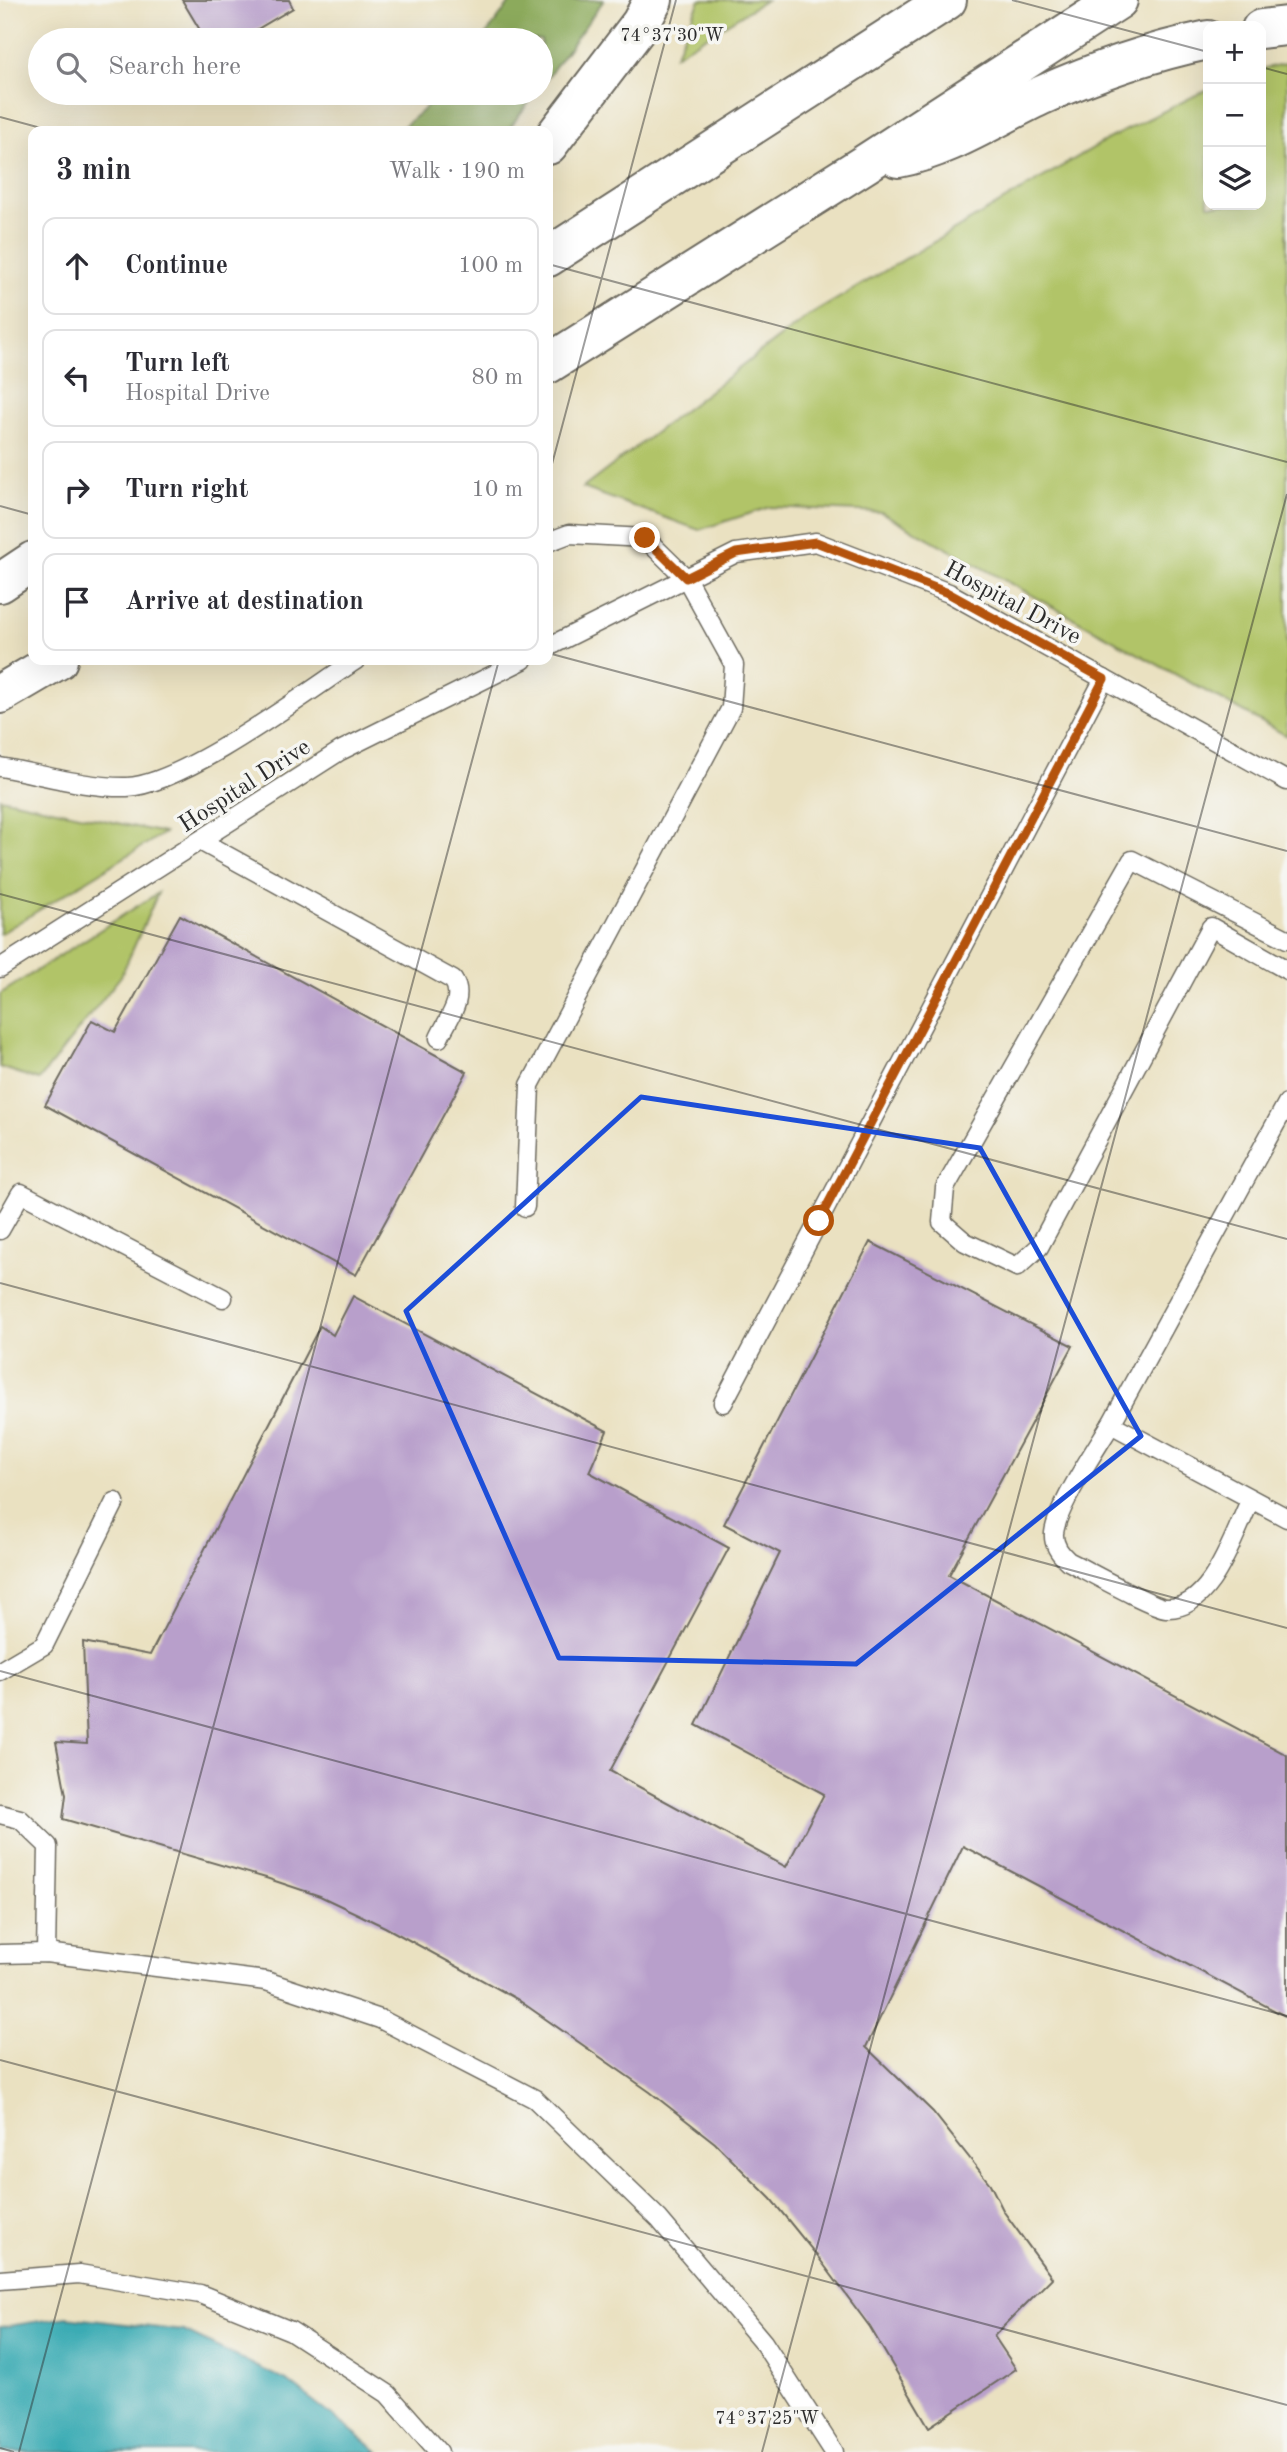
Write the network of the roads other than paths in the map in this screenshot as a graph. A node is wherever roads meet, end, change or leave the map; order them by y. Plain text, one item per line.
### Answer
1 (653, 0) edge
2 (947, 0) edge
3 (1118, 0) edge
4 (1287, 26) edge
5 (1266, 28) edge
6 (1203, 41) edge
7 (553, 138) edge
8 (865, 164) junction
9 (553, 254) edge
10 (553, 361) edge
11 (553, 540) edge
12 (28, 564) edge
13 (686, 578) junction
14 (0, 583) edge
15 (553, 644) edge
16 (49, 665) edge
17 (348, 665) edge
18 (513, 665) edge
19 (1104, 679) junction
20 (0, 694) edge
21 (0, 767) edge
22 (1287, 780) edge
23 (202, 842) junction
24 (1287, 939) edge
25 (0, 968) edge
26 (1287, 970) edge
27 (439, 1038) dead end
28 (1287, 1103) edge
29 (525, 1207) dead end
30 (0, 1230) edge
31 (223, 1298) dead end
32 (723, 1403) dead end
33 (1111, 1424) junction
34 (1251, 1499) junction
35 (115, 1502) dead end
36 (1287, 1518) edge
37 (0, 1671) edge
38 (0, 1814) edge
39 (0, 1954) edge
40 (46, 1954) junction
41 (0, 2280) edge
42 (439, 2452) edge
43 (834, 2452) edge

1 - 7 highway
2 - 9 highway
3 - 8 highway
4 - 5 highway
6 - 8 highway
8 - 10 highway
11 - 13 lane
12 - 14 highway
13 - 15 lane, Hospital Drive
13 - 19 lane, Hospital Drive
13 - 29 lane
16 - 20 highway
17 - 21 lane
18 - 23 lane, Hospital Drive
19 - 22 lane, Hospital Drive
19 - 32 lane
23 - 25 lane, Hospital Drive
23 - 27 lane
24 - 26 lane
28 - 33 lane
30 - 31 lane
33 - 34 lane
33 - 34 lane
34 - 36 lane
35 - 37 lane
38 - 40 lane
39 - 40 lane
40 - 43 lane
41 - 42 lane

